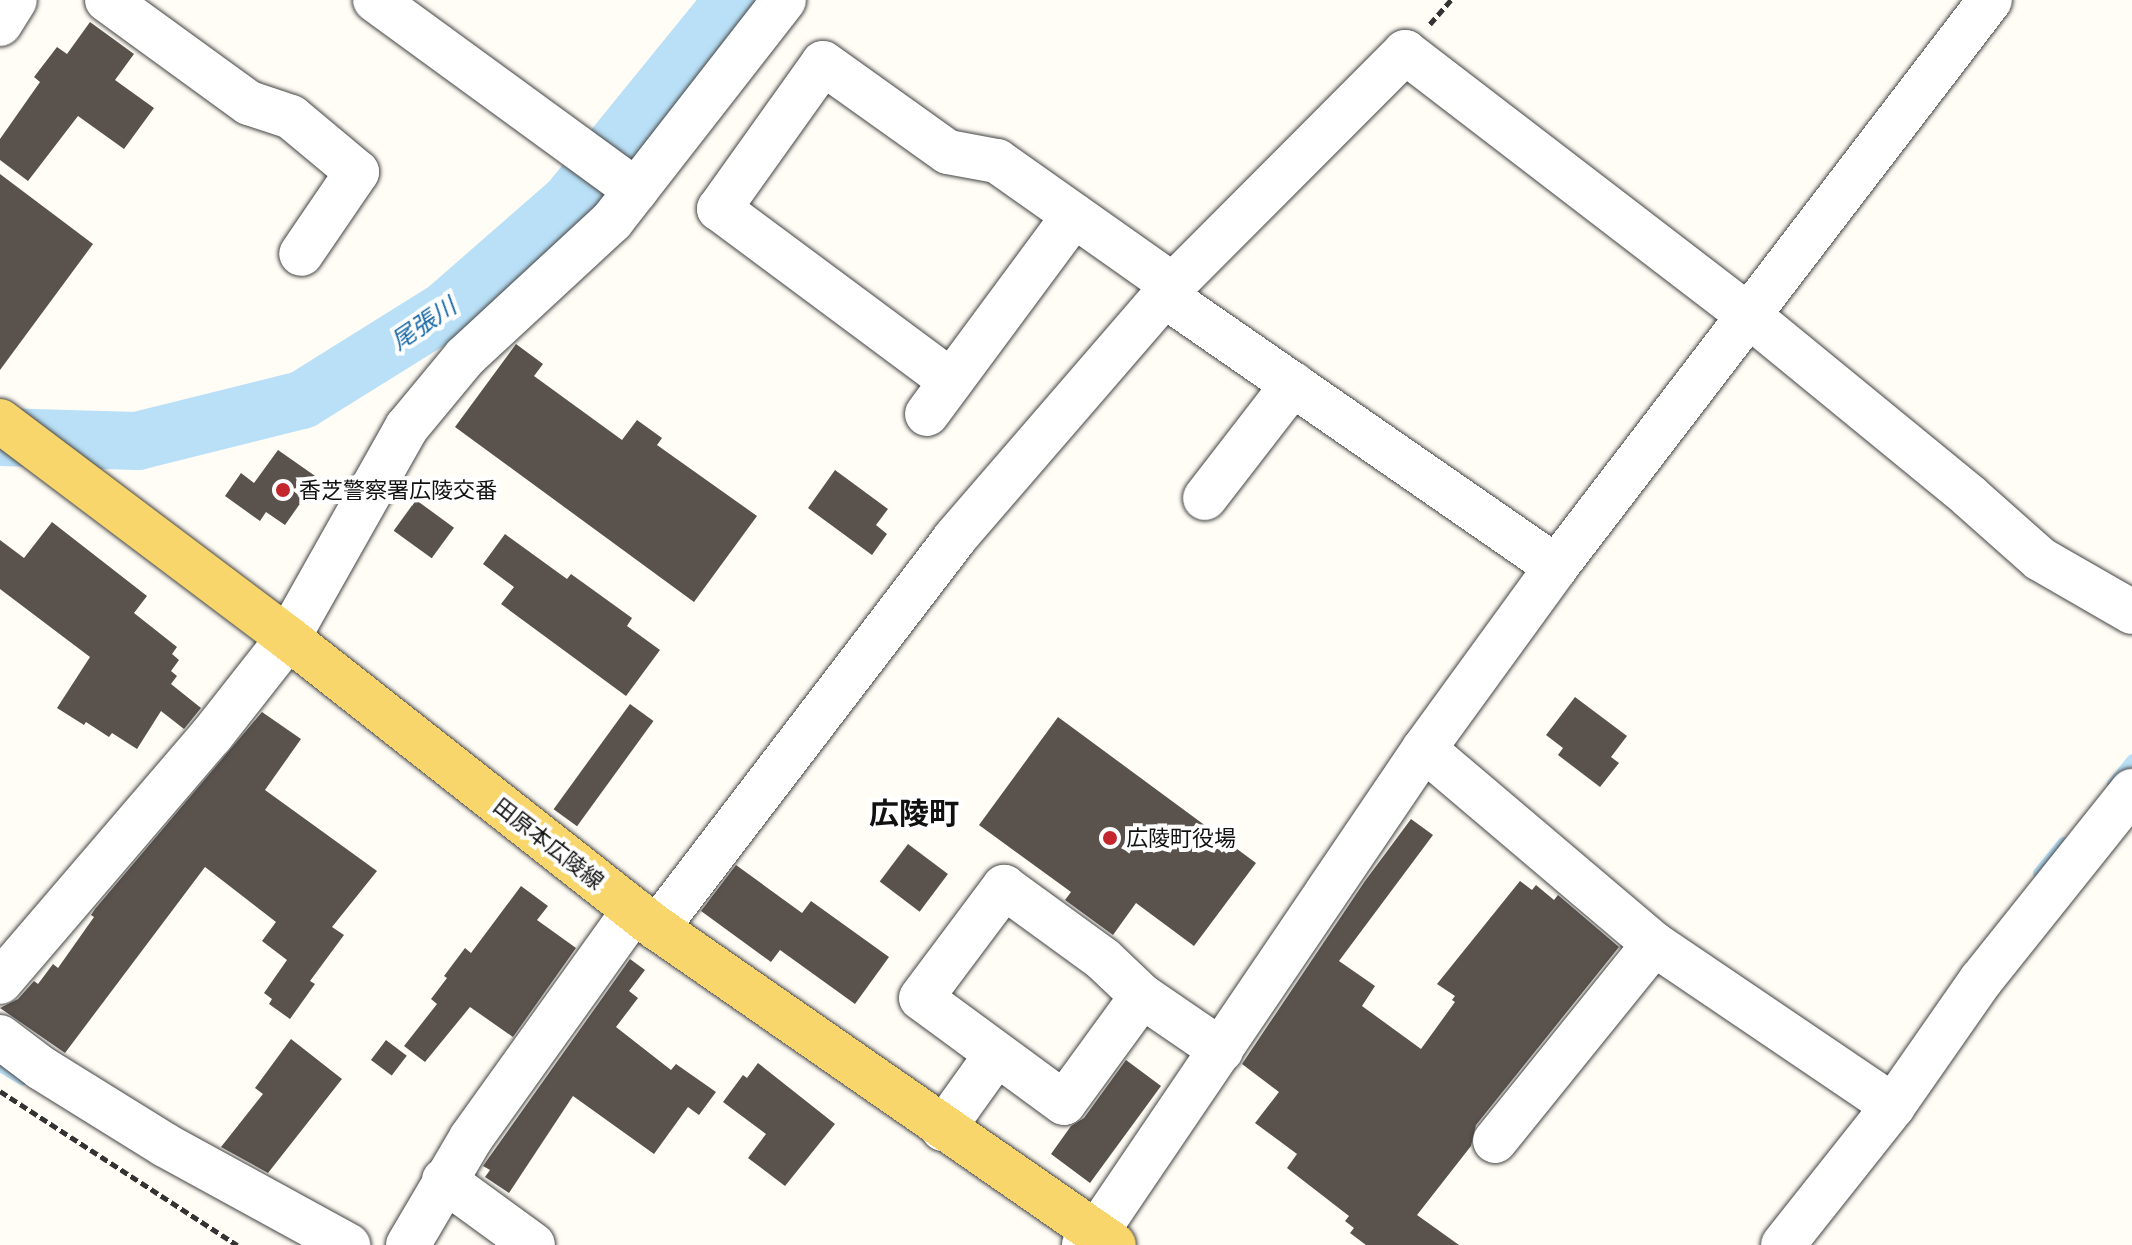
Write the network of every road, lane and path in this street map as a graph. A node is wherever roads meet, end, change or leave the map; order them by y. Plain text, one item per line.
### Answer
1 (15, 0) edge
2 (107, 0) edge
3 (375, 0) edge
4 (784, 0) edge
5 (1990, 0) edge
6 (0, 24) edge
7 (630, 186) junction
8 (1074, 215) junction
9 (301, 254) dead end
10 (1169, 291) junction
11 (1747, 314) junction
12 (1293, 384) junction
13 (0, 421) edge
14 (1205, 498) dead end
15 (1556, 567) junction
16 (2132, 612) edge
17 (288, 638) junction
18 (1424, 749) junction
19 (2132, 791) edge
20 (646, 919) junction
21 (1654, 944) junction
22 (0, 982) edge
23 (1142, 996) junction
24 (0, 1037) edge
25 (1221, 1050) junction
26 (996, 1055) junction
27 (0, 1091) edge
28 (1880, 1097) junction
29 (943, 1129) junction
30 (1495, 1141) dead end
31 (444, 1180) junction
32 (1097, 1242) edge
33 (237, 1245) edge
34 (348, 1245) edge
35 (408, 1245) edge
36 (533, 1245) edge
37 (1783, 1245) edge

1 - 6 street
2 - 9 street
3 - 7 street
4 - 7 street
5 - 11 street
7 - 17 street
8 - 8 street
8 - 10 street
10 - 11 street
10 - 12 street
10 - 20 street
11 - 15 street
11 - 16 street
12 - 14 street
12 - 15 street
13 - 17 main road, 田原本広陵線
15 - 18 street
17 - 20 main road, 田原本広陵線
17 - 22 street
18 - 21 street
18 - 25 street
19 - 28 street
20 - 29 main road, 田原本広陵線
20 - 31 street
21 - 28 street
21 - 30 street
23 - 25 street
23 - 26 street
23 - 26 street
24 - 34 street
25 - 32 street
26 - 29 street
27 - 33 path
28 - 37 street
29 - 32 main road, 田原本広陵線
31 - 35 street
31 - 36 street

